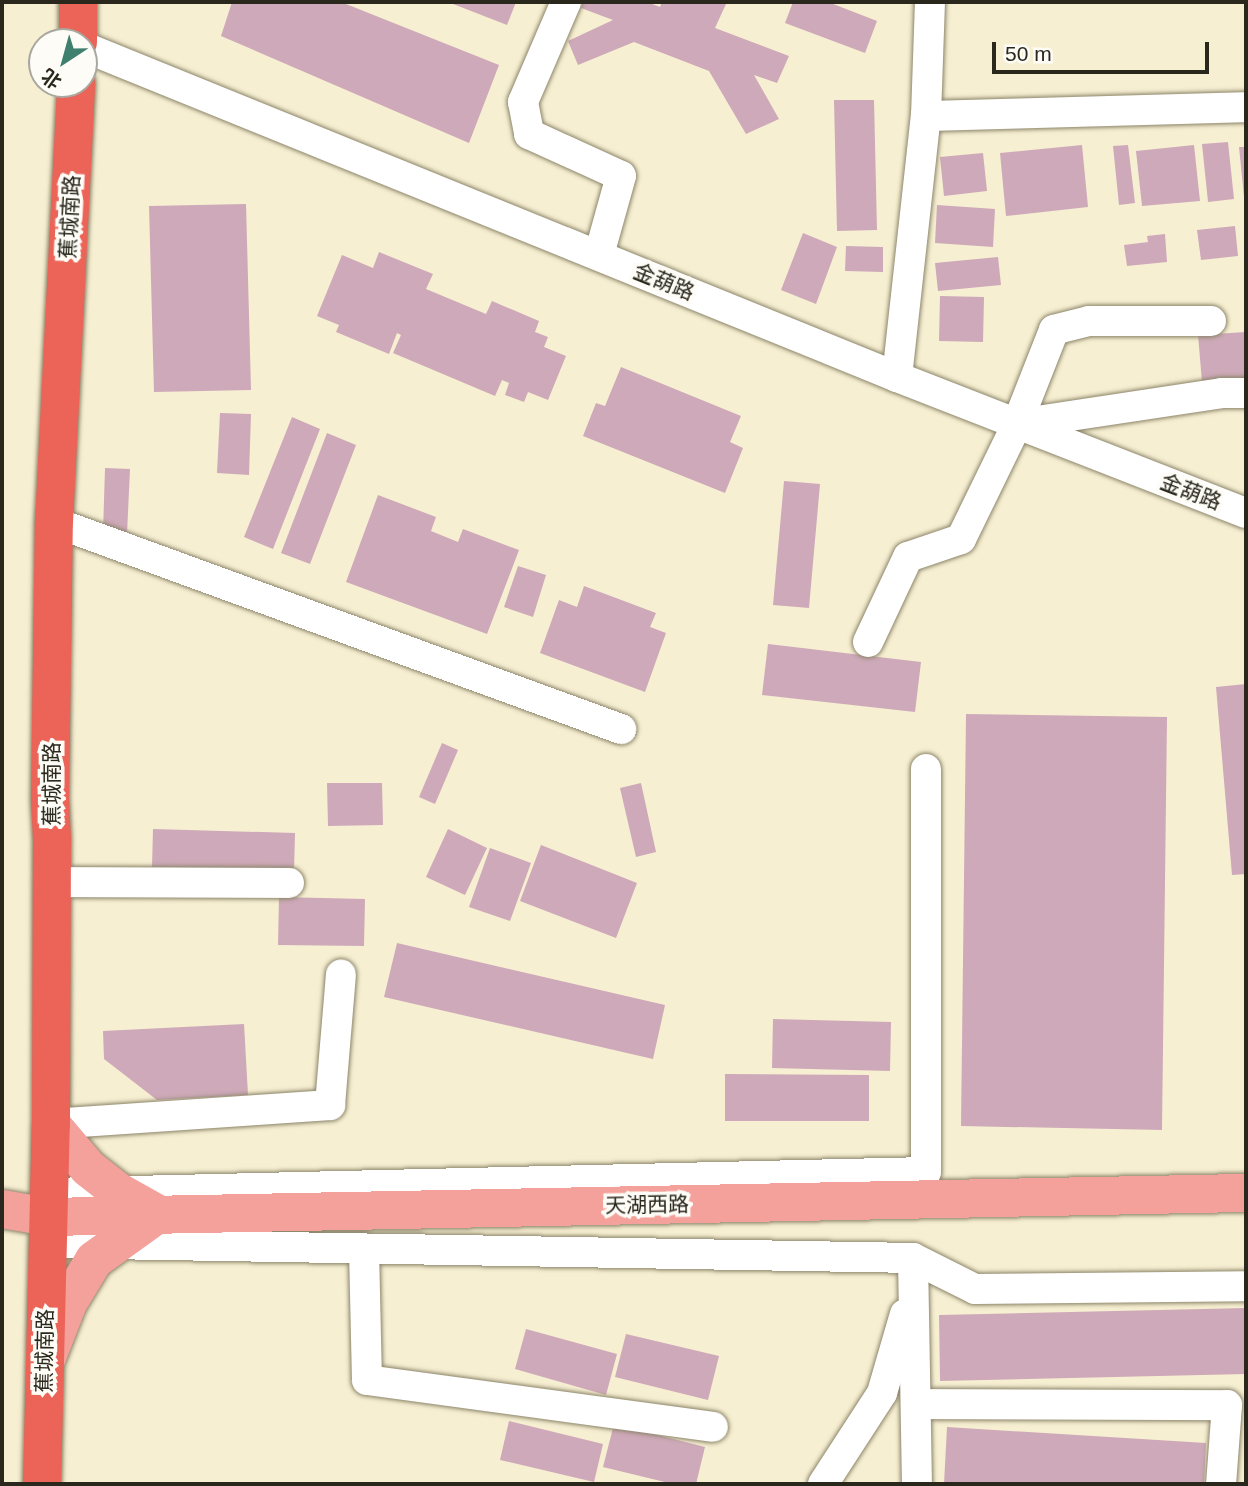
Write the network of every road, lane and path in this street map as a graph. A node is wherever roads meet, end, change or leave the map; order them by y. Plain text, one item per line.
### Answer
1 (78, 2) edge
2 (566, 2) edge
3 (930, 2) edge
4 (78, 28) edge
5 (98, 53) edge
6 (75, 98) edge
7 (1246, 107) edge
8 (926, 116) junction
9 (599, 255) junction
10 (1211, 321) dead end
11 (897, 377) junction
12 (1246, 393) edge
13 (1017, 424) junction
14 (1246, 513) edge
15 (54, 522) junction
16 (868, 642) dead end
17 (621, 729) dead end
18 (926, 768) dead end
19 (51, 882) junction
20 (289, 883) dead end
21 (341, 974) dead end
22 (51, 1124) junction
23 (119, 1192) junction
24 (1246, 1193) edge
25 (2, 1209) edge
26 (158, 1214) junction
27 (48, 1218) junction
28 (2, 1238) edge
29 (116, 1244) junction
30 (364, 1249) junction
31 (914, 1271) junction
32 (1246, 1286) edge
33 (45, 1362) junction
34 (916, 1404) junction
35 (713, 1427) dead end
36 (42, 1484) edge
37 (823, 1484) edge
38 (917, 1484) edge
39 (1221, 1484) edge

1 - 4 highway
2 - 9 street
3 - 8 street
5 - 9 street, 金葫路
6 - 15 highway, 蕉城南路
7 - 8 street
8 - 11 street
9 - 11 street, 金葫路
10 - 13 street
11 - 13 street, 金葫路
12 - 13 street
13 - 14 street, 金葫路
13 - 16 street
15 - 17 street
15 - 19 highway, 蕉城南路
18 - 23 street
19 - 20 street
19 - 22 highway, 蕉城南路
21 - 22 street
22 - 23 main road
22 - 27 highway, 蕉城南路
23 - 26 main road
23 - 27 street
24 - 26 main road, 天湖西路
25 - 27 main road
26 - 27 main road, 天湖西路
26 - 29 main road
27 - 28 main road
27 - 29 street
27 - 33 highway, 蕉城南路
29 - 30 street
29 - 33 main road
30 - 31 street
30 - 35 street
31 - 32 street
31 - 34 street
31 - 37 street
33 - 36 highway, 蕉城南路
34 - 38 street
34 - 39 street

